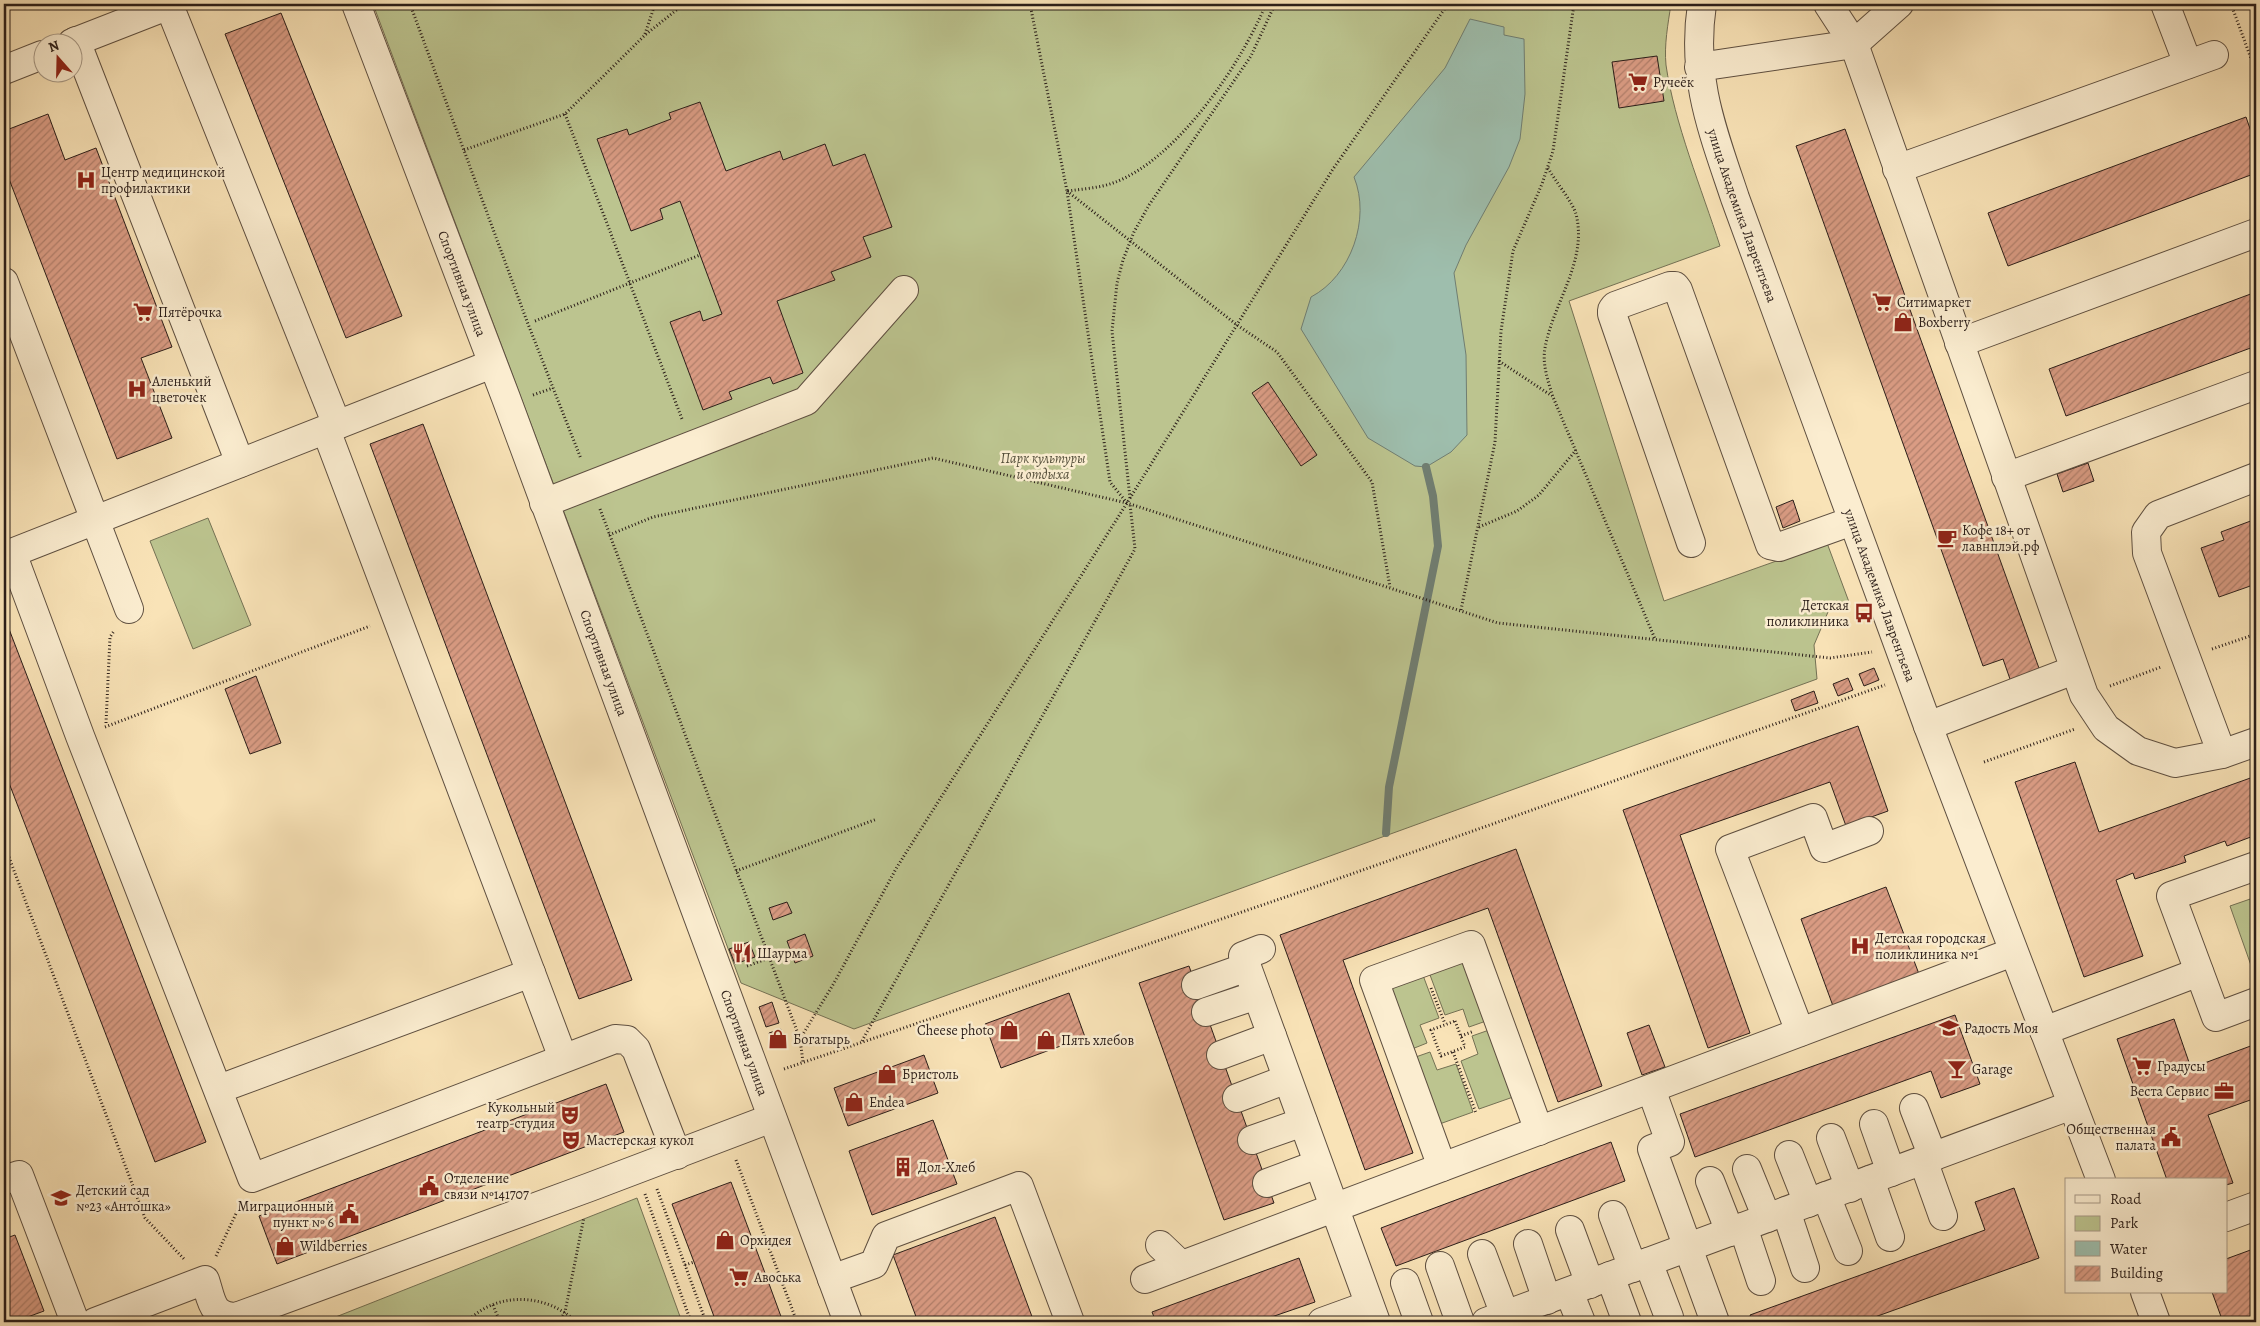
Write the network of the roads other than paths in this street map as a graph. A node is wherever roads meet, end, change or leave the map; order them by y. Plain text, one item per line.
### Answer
1 (171, 4) edge
2 (356, 4) edge
3 (1702, 4) edge
4 (1828, 4) edge
5 (1899, 4) edge
6 (2165, 4) edge
7 (82, 39) edge
8 (1854, 44) junction
9 (2214, 55) dead end
10 (32, 59) edge
11 (82, 62) edge
12 (2188, 64) junction
13 (1699, 67) junction
14 (4, 70) edge
15 (1897, 169) junction
16 (2256, 233) edge
17 (4, 282) edge
18 (904, 290) dead end
19 (1959, 343) junction
20 (492, 364) junction
21 (2256, 385) edge
22 (331, 427) junction
23 (240, 463) junction
24 (2006, 477) junction
25 (2256, 477) edge
26 (544, 503) junction
27 (95, 520) junction
28 (1852, 521) junction
29 (1691, 543) dead end
30 (8, 554) edge
31 (129, 610) road end
32 (2074, 670) junction
33 (1928, 726) junction
34 (2256, 742) edge
35 (2222, 754) junction
36 (1869, 831) dead end
37 (2256, 866) edge
38 (2013, 952) junction
39 (2199, 972) junction
40 (531, 973) junction
41 (1196, 985) dead end
42 (1257, 994) junction
43 (2256, 1002) edge
44 (1206, 1012) dead end
45 (2044, 1031) junction
46 (1800, 1032) junction
47 (1272, 1036) junction
48 (1221, 1055) dead end
49 (563, 1058) junction
50 (1287, 1079) junction
51 (1651, 1088) junction
52 (219, 1089) junction
53 (1237, 1098) dead end
54 (2072, 1105) junction
55 (1914, 1108) dead end
56 (772, 1118) junction
57 (1303, 1122) junction
58 (1874, 1124) dead end
59 (1539, 1131) junction
60 (1831, 1138) dead end
61 (1252, 1140) dead end
62 (676, 1155) junction
63 (1789, 1155) dead end
64 (1928, 1159) junction
65 (1318, 1164) junction
66 (1442, 1167) junction
67 (1747, 1169) dead end
68 (2100, 1178) edge
69 (4, 1180) edge
70 (1710, 1181) dead end
71 (1267, 1183) dead end
72 (1808, 1203) junction
73 (2256, 1206) edge
74 (1334, 1208) junction
75 (1613, 1215) dead end
76 (1943, 1216) dead end
77 (2228, 1216) edge
78 (1570, 1230) dead end
79 (1890, 1236) dead end
80 (1528, 1244) dead end
81 (1160, 1245) dead end
82 (1688, 1248) junction
83 (1848, 1251) dead end
84 (1482, 1254) dead end
85 (1181, 1265) junction
86 (1440, 1266) dead end
87 (1805, 1268) dead end
88 (832, 1279) junction
89 (1145, 1279) dead end
90 (1761, 1281) dead end
91 (1405, 1283) dead end
92 (2146, 1294) edge
93 (1565, 1295) edge
94 (1373, 1314) edge
95 (270, 1315) edge
96 (1668, 1317) dead end
97 (75, 1322) edge
98 (95, 1322) edge
99 (848, 1322) edge
100 (1070, 1322) edge
101 (1322, 1322) edge
102 (1419, 1322) edge
103 (1460, 1322) edge
104 (1582, 1322) edge
105 (1627, 1322) edge
106 (1716, 1322) edge
107 (2156, 1322) edge

1 - 7 street
1 - 22 street
2 - 20 street, Спортивная улица
3 - 13 street, улица Академика Лаврентьева
4 - 8 street
5 - 8 street
6 - 12 street
8 - 13 street
8 - 15 street
9 - 12 street
10 - 14 street
11 - 23 street
12 - 15 street
13 - 28 street, улица Академика Лаврентьева
15 - 19 street
16 - 19 street
17 - 27 street
18 - 26 street
19 - 24 street
20 - 22 street
20 - 26 street, Спортивная улица
21 - 24 street
22 - 23 street
22 - 40 street
23 - 27 street
24 - 32 street
25 - 35 street
26 - 56 street, Спортивная улица
27 - 30 street
27 - 31 street
28 - 29 street
28 - 33 street, улица Академика Лаврентьева
30 - 52 street
32 - 33 street
32 - 35 street
33 - 38 street, улица Академика Лаврентьева
34 - 35 street
36 - 46 street
37 - 39 street
38 - 45 street, улица Академика Лаврентьева
38 - 46 street
39 - 43 street
39 - 45 street
40 - 49 street
40 - 52 street
41 - 42 street
42 - 44 street
42 - 47 street
45 - 54 street, улица Академика Лаврентьева
46 - 51 street
47 - 48 street
47 - 50 street
49 - 52 street
49 - 62 street
50 - 53 street
50 - 57 street
51 - 59 street
51 - 82 street
54 - 64 street
54 - 68 street, улица Академика Лаврентьева
55 - 64 street
56 - 62 street
56 - 88 street, Спортивная улица
57 - 61 street
57 - 65 street
58 - 72 street
59 - 66 street
59 - 66 street
60 - 72 street
62 - 95 street
63 - 72 street
64 - 72 street
64 - 76 street
65 - 71 street
65 - 74 street
66 - 74 street
67 - 72 street
69 - 97 street
70 - 72 street
72 - 79 street
72 - 82 street
72 - 83 street
72 - 87 street
72 - 90 street
73 - 77 street
74 - 85 street
74 - 94 street
75 - 93 street
78 - 93 street
80 - 93 street
81 - 85 street
82 - 93 street
82 - 106 street
84 - 93 street
85 - 89 street
86 - 103 street
88 - 99 street, Спортивная улица
88 - 100 street
91 - 102 street
92 - 107 street
93 - 96 street
93 - 104 street
93 - 105 street
94 - 101 street
95 - 98 street

